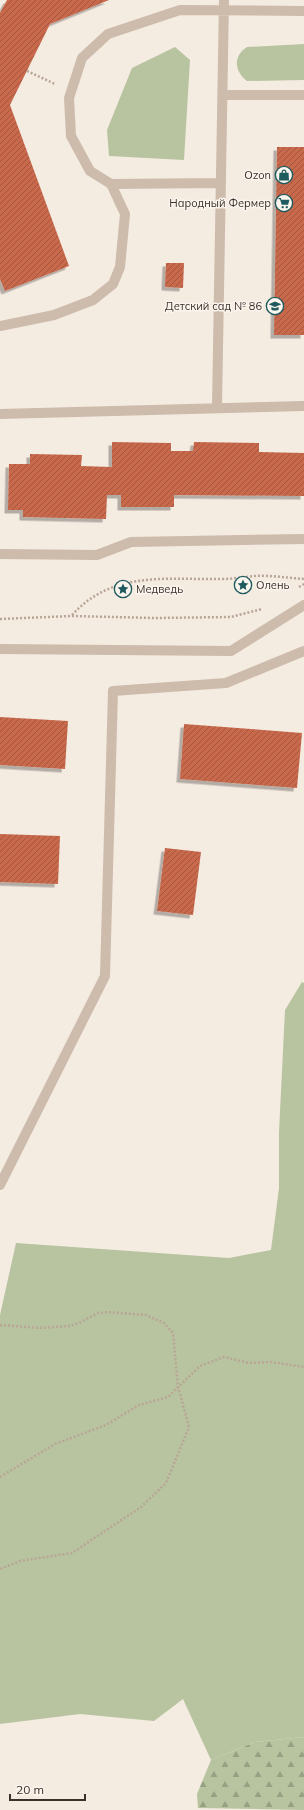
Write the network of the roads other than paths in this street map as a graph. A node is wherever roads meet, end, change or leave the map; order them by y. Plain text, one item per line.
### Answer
1 (224, 0) edge
2 (224, 11) junction
3 (304, 11) edge
4 (223, 95) junction
5 (304, 95) edge
6 (221, 183) junction
7 (111, 184) junction
8 (0, 326) edge
9 (304, 406) edge
10 (217, 407) junction
11 (0, 414) edge
12 (304, 539) edge
13 (0, 554) edge
14 (304, 605) edge
15 (0, 649) edge
16 (304, 651) edge
17 (0, 1185) edge

1 - 2 lane
2 - 3 lane
2 - 4 lane
2 - 7 lane
4 - 5 lane
4 - 6 lane
6 - 7 lane
6 - 10 lane
7 - 8 lane
9 - 10 lane
10 - 11 lane
12 - 13 lane
14 - 15 lane
16 - 17 lane

